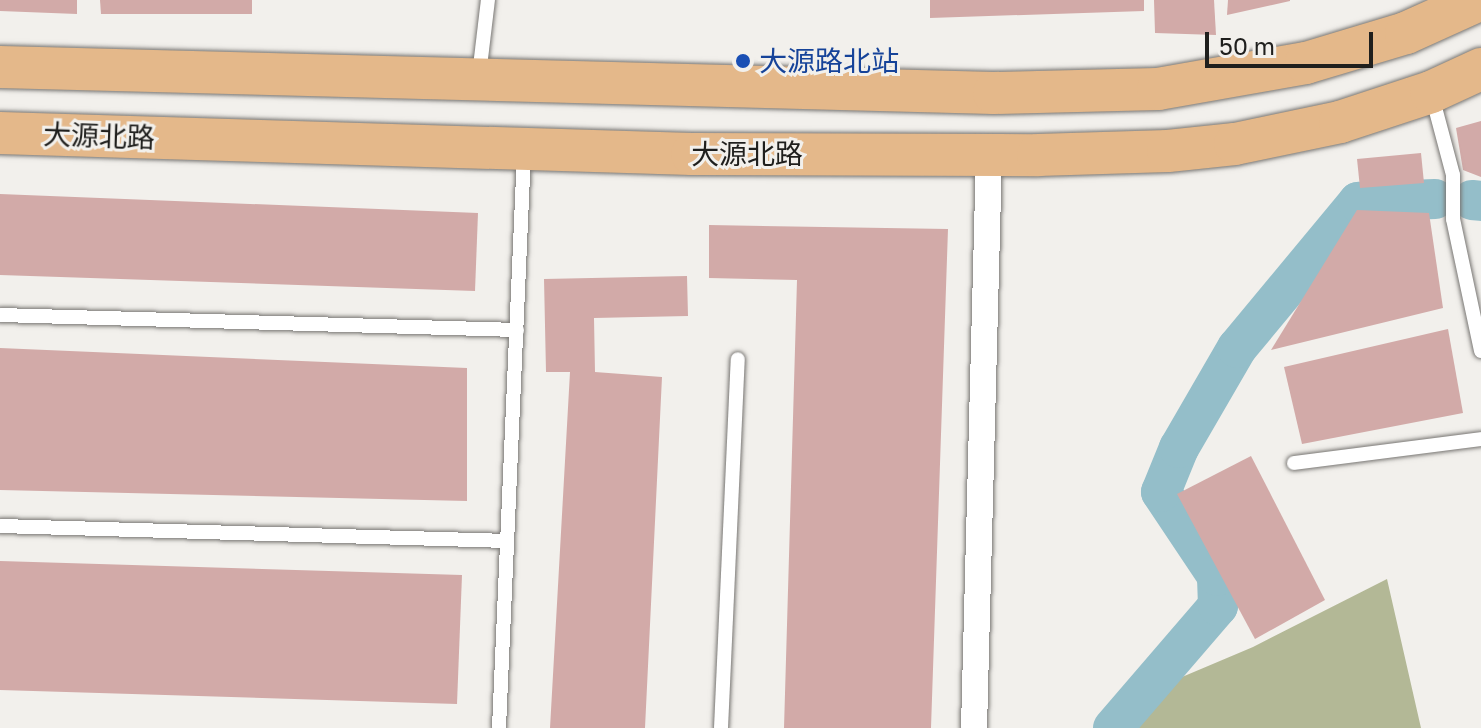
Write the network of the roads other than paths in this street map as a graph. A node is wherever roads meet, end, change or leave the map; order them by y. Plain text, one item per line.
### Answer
1 (488, 0) edge
2 (1479, 0) edge
3 (0, 67) edge
4 (1481, 69) edge
5 (479, 80) junction
6 (1431, 92) junction
7 (0, 133) edge
8 (524, 151) junction
9 (989, 156) junction
10 (0, 315) edge
11 (517, 330) junction
12 (1481, 351) edge
13 (738, 359) dead end
14 (1481, 439) edge
15 (1294, 463) dead end
16 (0, 526) edge
17 (507, 541) junction
18 (499, 728) edge
19 (721, 728) edge
20 (974, 728) edge

1 - 5 lane
2 - 5 main road
3 - 5 main road
4 - 6 main road, 大源北路
6 - 9 main road, 大源北路
6 - 12 lane
7 - 8 main road, 大源北路
8 - 9 main road, 大源北路
8 - 11 lane
9 - 20 street
10 - 11 lane
11 - 17 lane
13 - 19 lane
14 - 15 lane
16 - 17 lane
17 - 18 lane

